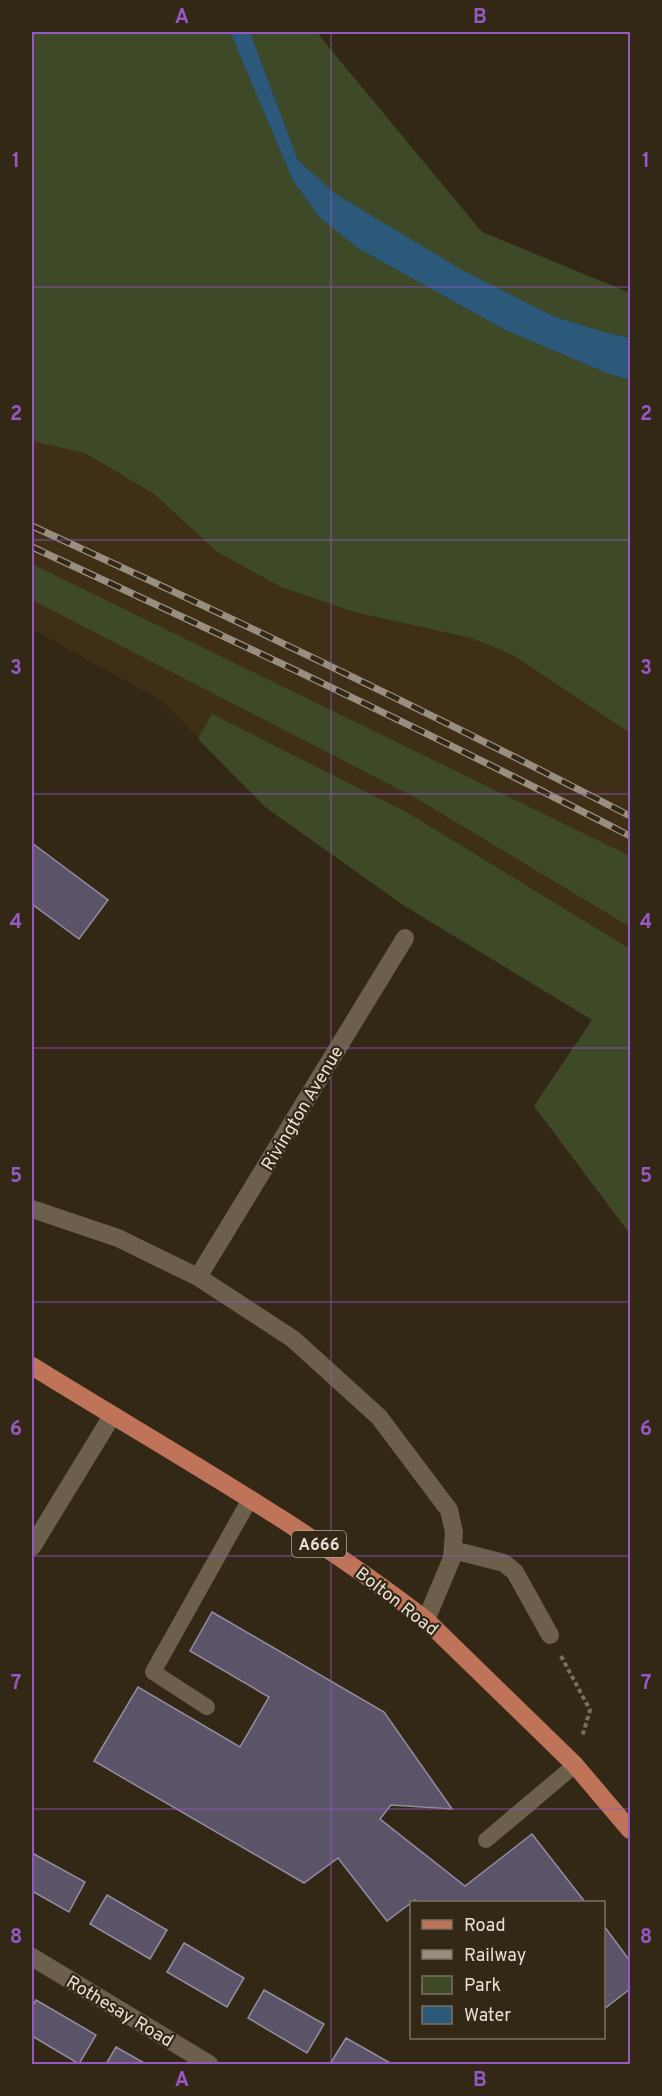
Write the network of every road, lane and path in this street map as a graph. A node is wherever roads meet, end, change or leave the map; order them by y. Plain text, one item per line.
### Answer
1 (405, 938) dead end
2 (32, 1209) edge
3 (198, 1277) junction
4 (32, 1366) edge
5 (112, 1416) junction
6 (250, 1499) junction
7 (32, 1547) edge
8 (453, 1550) junction
9 (426, 1620) junction
10 (550, 1635) joint
11 (207, 1707) dead end
12 (575, 1765) junction
13 (630, 1830) edge
14 (486, 1840) dead end
15 (32, 1957) edge
16 (209, 2064) edge

1 - 3 street, Rivington Avenue
2 - 3 street
3 - 8 street
4 - 5 main road, Bolton Road / A666
5 - 6 main road, Bolton Road / A666
5 - 7 street
6 - 9 main road, Bolton Road / A666
6 - 11 lane
8 - 9 street
8 - 10 street
9 - 12 main road, Bolton Road / A666
10 - 12 path
12 - 13 main road, Bolton Road / A666
12 - 14 lane
15 - 16 street, Rothesay Road

